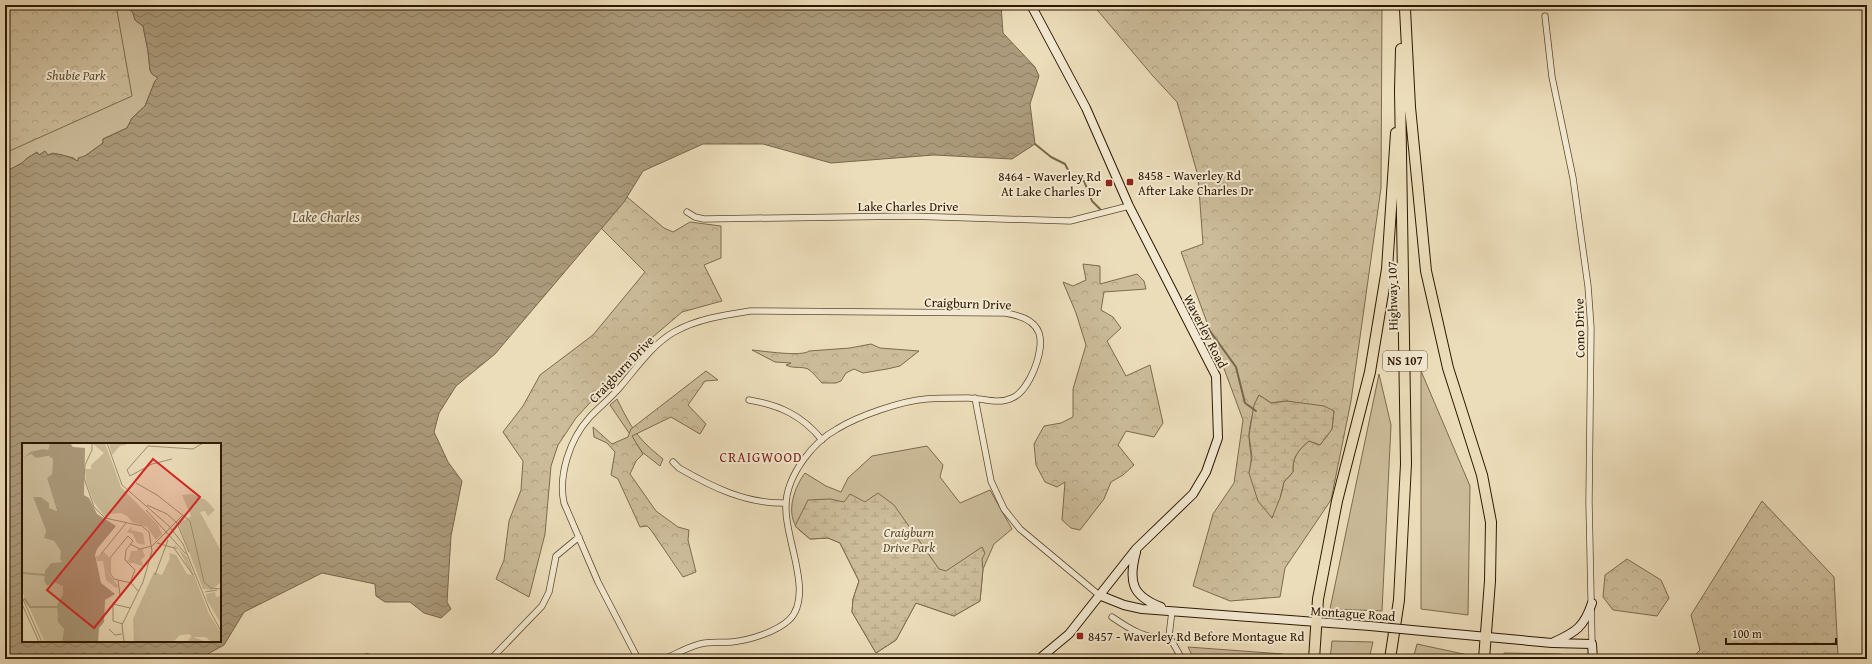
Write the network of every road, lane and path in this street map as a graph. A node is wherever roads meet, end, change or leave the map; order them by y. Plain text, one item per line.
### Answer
1 (1031, 5) edge
2 (1405, 7) edge
3 (1545, 16) dead end
4 (1400, 91) junction
5 (1129, 206) junction
6 (687, 212) dead end
7 (975, 398) junction
8 (749, 400) dead end
9 (822, 440) junction
10 (674, 462) dead end
11 (786, 503) junction
12 (578, 538) junction
13 (1136, 549) junction
14 (1099, 595) junction
15 (1592, 603) junction
16 (1169, 610) junction
17 (1112, 617) dead end
18 (1317, 623) junction
19 (1169, 636) junction
20 (1486, 636) junction
21 (1552, 643) junction
22 (1592, 644) junction
23 (356, 659) edge
24 (379, 659) edge
25 (491, 659) edge
26 (638, 659) edge
27 (664, 659) edge
28 (1039, 659) edge
29 (1182, 659) edge
30 (1314, 659) edge
31 (1390, 659) edge
32 (1484, 659) edge
33 (1593, 659) edge

1 - 5 main road, Waverley Road
2 - 4 highway, Highway 107 / NS 107
2 - 20 highway
3 - 15 street, Cono Drive
4 - 18 highway
4 - 31 highway, Highway 107 / NS 107
5 - 6 street, Lake Charles Drive
5 - 13 main road, Waverley Road
7 - 9 street, Craigburn Drive
7 - 12 street, Craigburn Drive
7 - 14 street
8 - 9 street
9 - 11 street, Craigburn Drive
10 - 11 street
11 - 27 street, Craigburn Drive
12 - 25 street
12 - 26 street, Craigburn Drive
13 - 14 main road, Waverley Road
13 - 16 main road
14 - 16 main road, Montague Road
14 - 28 main road, Waverley Road
15 - 21 main road
15 - 22 street, Cono Drive
16 - 18 main road, Montague Road
16 - 19 street
17 - 19 street
18 - 20 main road, Montague Road, bridge
18 - 30 highway
19 - 29 street
20 - 21 main road, Montague Road
20 - 32 highway
21 - 22 main road, Montague Road
22 - 33 main road
23 - 24 street

